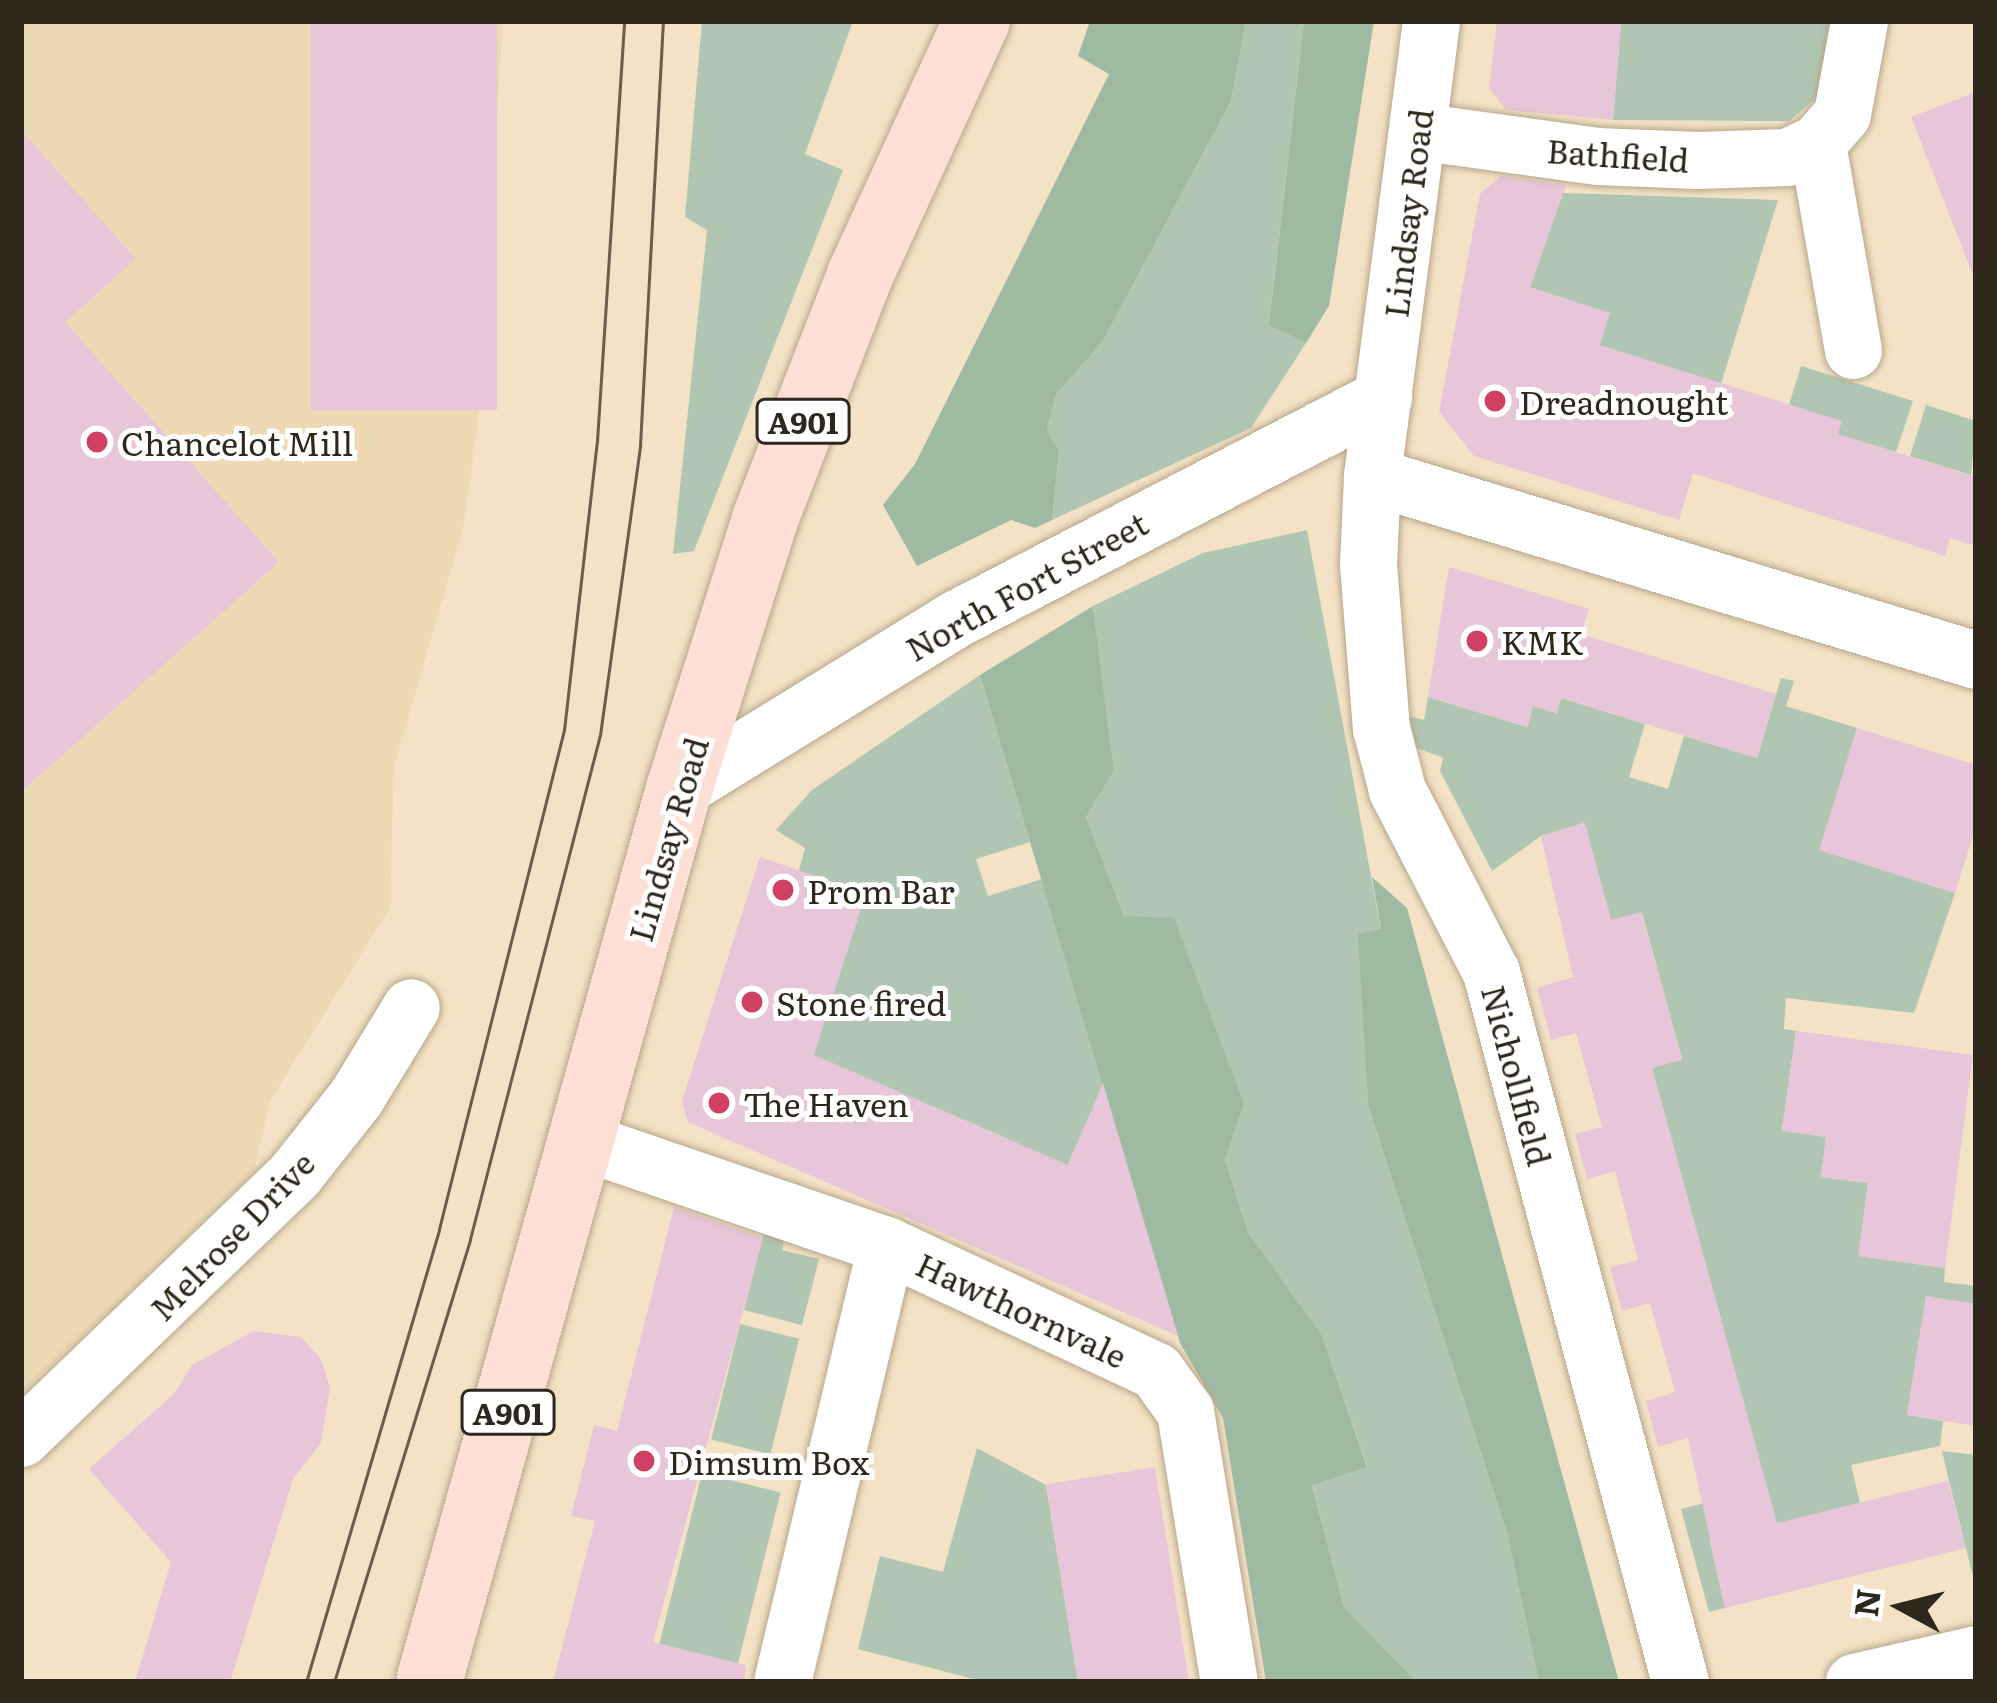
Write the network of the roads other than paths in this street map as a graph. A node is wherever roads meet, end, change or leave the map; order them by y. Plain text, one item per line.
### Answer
1 (976, 21) edge
2 (1432, 21) edge
3 (1859, 21) edge
4 (1417, 130) junction
5 (1817, 143) junction
6 (1853, 350) dead end
7 (1383, 397) junction
8 (1372, 476) junction
9 (1976, 660) edge
10 (679, 789) junction
11 (411, 1007) dead end
12 (582, 1141) junction
13 (886, 1245) junction
14 (21, 1438) edge
15 (1976, 1654) edge
16 (429, 1682) edge
17 (782, 1682) edge
18 (1229, 1682) edge
19 (1680, 1682) edge
20 (1854, 1682) edge

1 - 10 main road, Lindsay Road / A901
2 - 4 street, Lindsay Road
3 - 5 street
4 - 5 street, Bathfield
4 - 7 street, Lindsay Road
5 - 6 street
7 - 8 street, Lindsay Road
7 - 10 street, North Fort Street
8 - 9 street
8 - 19 street, Nichollfield
10 - 12 main road, Lindsay Road / A901
11 - 14 street, Melrose Drive
12 - 13 street, Hawthornvale
12 - 16 main road, Lindsay Road / A901
13 - 17 street
13 - 18 street, Hawthornvale
15 - 20 street

